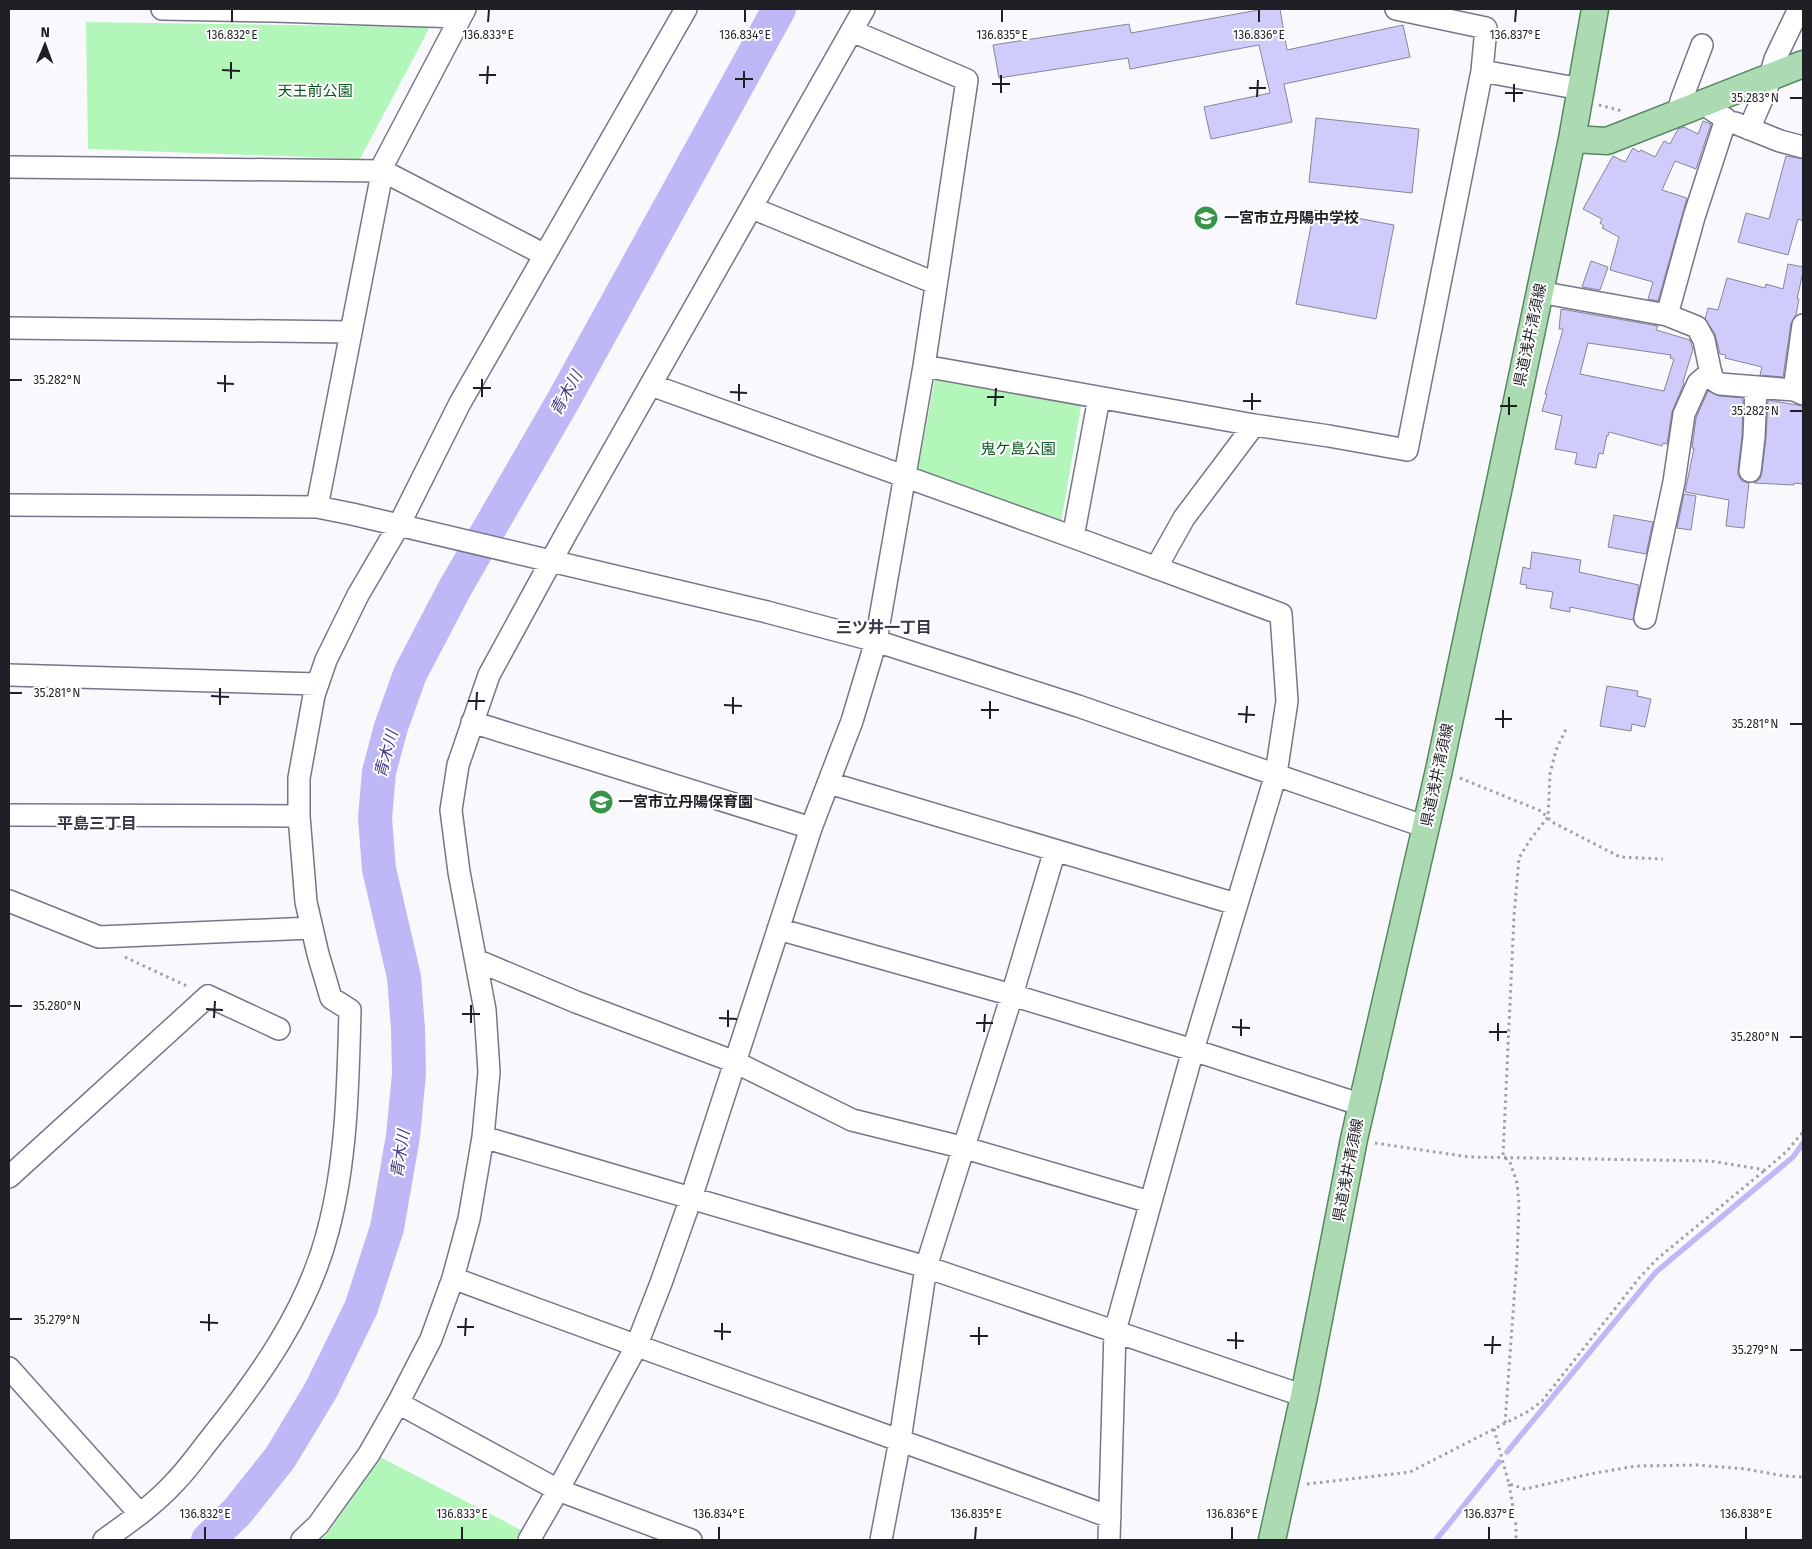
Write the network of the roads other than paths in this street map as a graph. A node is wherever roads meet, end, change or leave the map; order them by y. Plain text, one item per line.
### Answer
1 (162, 9) edge
2 (686, 9) edge
3 (864, 9) edge
4 (1396, 9) edge
5 (1800, 9) edge
6 (274, 10) edge
7 (1595, 10) edge
8 (463, 13) edge
9 (1435, 13) edge
10 (852, 31) junction
11 (1702, 45) dead end
12 (1803, 64) edge
13 (1482, 71) junction
14 (1769, 78) junction
15 (1580, 95) junction
16 (1703, 104) junction
17 (1677, 114) junction
18 (1726, 119) junction
19 (1748, 129) junction
20 (1572, 139) junction
21 (1803, 147) edge
22 (9, 167) edge
23 (383, 171) junction
24 (752, 208) junction
25 (545, 255) junction
26 (935, 283) junction
27 (1539, 292) junction
28 (1668, 315) junction
29 (1803, 325) edge
30 (9, 328) edge
31 (351, 332) junction
32 (924, 366) junction
33 (1711, 372) junction
34 (650, 385) junction
35 (1756, 387) junction
36 (1799, 392) edge
37 (1099, 398) junction
38 (1254, 426) junction
39 (1750, 471) dead end
40 (905, 477) junction
41 (9, 505) edge
42 (317, 507) junction
43 (407, 527) junction
44 (1073, 537) junction
45 (551, 562) junction
46 (1156, 568) junction
47 (1645, 618) dead end
48 (876, 641) junction
49 (9, 674) edge
50 (318, 684) junction
51 (472, 722) junction
52 (1276, 774) junction
53 (830, 782) junction
54 (9, 815) edge
55 (299, 816) junction
56 (1426, 827) junction
57 (812, 828) junction
58 (1055, 850) junction
59 (9, 901) edge
60 (1236, 904) junction
61 (311, 928) junction
62 (778, 928) junction
63 (476, 960) junction
64 (1012, 995) junction
65 (279, 1029) dead end
66 (1193, 1050) junction
67 (735, 1062) junction
68 (1362, 1105) junction
69 (483, 1137) junction
70 (964, 1148) junction
71 (9, 1177) edge
72 (691, 1198) junction
73 (1150, 1202) junction
74 (926, 1267) junction
75 (453, 1278) junction
76 (1115, 1331) junction
77 (636, 1346) junction
78 (9, 1368) edge
79 (1304, 1396) junction
80 (398, 1403) junction
81 (900, 1440) junction
82 (558, 1490) junction
83 (140, 1514) junction
84 (1110, 1517) junction
85 (104, 1540) edge
86 (302, 1540) edge
87 (529, 1540) edge
88 (692, 1540) edge
89 (881, 1540) edge
90 (1109, 1540) edge
91 (1272, 1540) edge

1 - 6 street
2 - 25 street
3 - 10 street
4 - 9 street
5 - 14 street
6 - 8 street
7 - 15 main road, 県道浅井清須線
8 - 23 street
9 - 13 street
10 - 24 street
10 - 26 street
11 - 17 street
12 - 14 main road
13 - 15 street
13 - 38 street
14 - 16 main road
14 - 19 street
15 - 20 main road, 県道浅井清須線
16 - 17 main road
16 - 18 street
17 - 20 main road
18 - 19 street
18 - 28 street
19 - 21 street
20 - 27 main road, 県道浅井清須線
22 - 23 street
23 - 25 street
23 - 31 street
24 - 26 street
24 - 34 street
25 - 43 street
26 - 32 street
27 - 28 street
27 - 56 main road, 県道浅井清須線
28 - 33 street
29 - 36 street
30 - 31 street
31 - 42 street
32 - 37 street
32 - 40 street
33 - 35 street
33 - 47 street
34 - 40 street
34 - 45 street
35 - 36 street
35 - 39 street
37 - 38 street
37 - 44 street
38 - 46 street
40 - 44 street
40 - 48 street
41 - 42 street
42 - 43 street
43 - 45 street
43 - 50 street
44 - 46 street
45 - 48 street
45 - 51 street
46 - 52 street
48 - 52 street
48 - 53 street
49 - 50 street
50 - 55 street
51 - 57 street
51 - 63 street
52 - 56 street
52 - 60 street
53 - 57 street
53 - 58 street
54 - 55 street
55 - 61 street
56 - 68 main road, 県道浅井清須線
57 - 62 street
58 - 60 street
58 - 64 street
59 - 61 street
60 - 66 street
61 - 83 street
62 - 64 street
62 - 67 street
63 - 67 street
63 - 69 street
64 - 66 street
64 - 70 street
65 - 71 street
66 - 68 street
66 - 73 street
67 - 70 street
67 - 72 street
68 - 79 main road, 県道浅井清須線
69 - 72 street
69 - 75 street
70 - 73 street
70 - 74 street
72 - 74 street
72 - 77 street
73 - 76 street
74 - 76 street
74 - 81 street
75 - 77 street
75 - 80 street
76 - 79 street
76 - 84 street
77 - 81 street
77 - 82 street
78 - 83 street
79 - 91 main road, 県道浅井清須線
80 - 82 street
80 - 86 street
81 - 84 street
81 - 89 street
82 - 87 street
82 - 88 street
83 - 85 street
84 - 90 street

